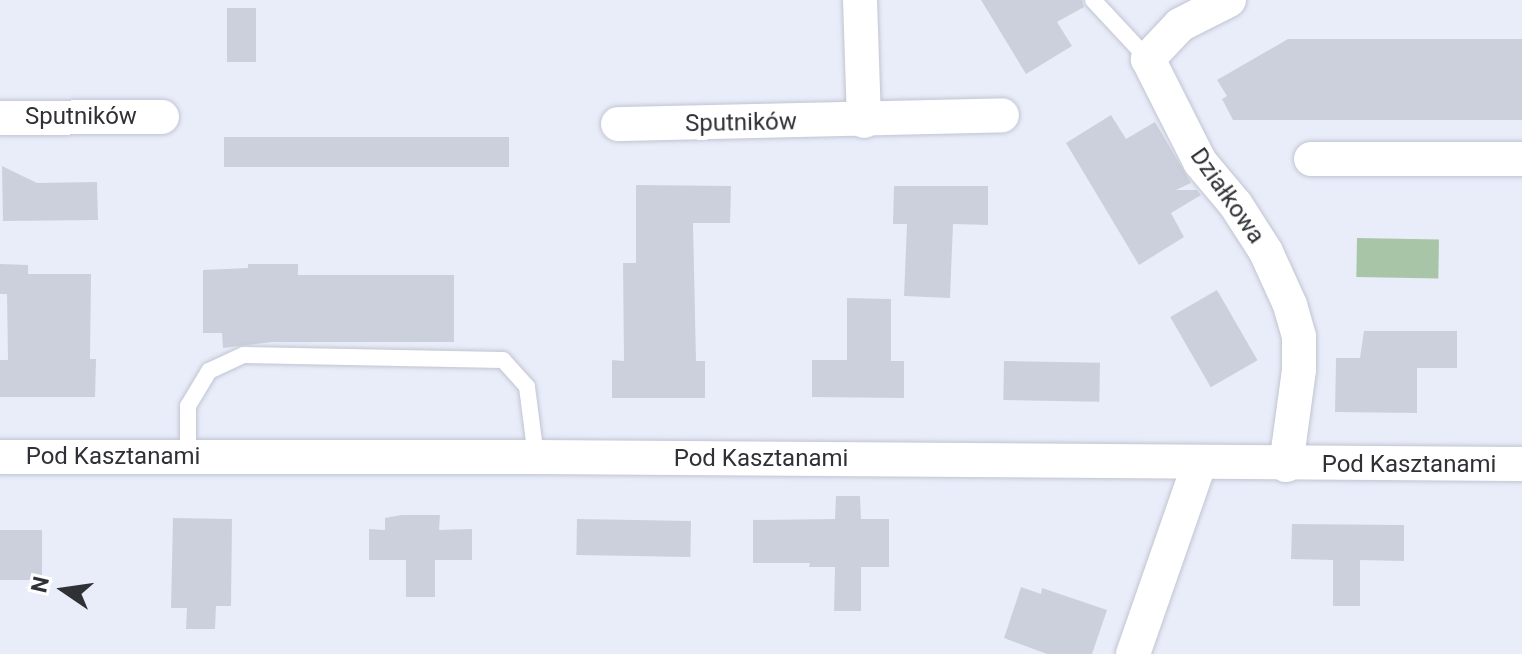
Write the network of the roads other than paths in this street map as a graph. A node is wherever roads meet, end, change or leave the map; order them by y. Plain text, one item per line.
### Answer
1 (860, 0) edge
2 (1093, 0) edge
3 (1229, 0) edge
4 (1148, 59) junction
5 (1002, 115) dead end
6 (162, 117) dead end
7 (0, 118) edge
8 (864, 121) junction
9 (618, 124) dead end
10 (1311, 159) dead end
11 (1522, 159) edge
12 (188, 456) junction
13 (0, 457) edge
14 (536, 457) junction
15 (1200, 462) junction
16 (1522, 464) edge
17 (1286, 465) junction
18 (1133, 654) edge

1 - 8 street
2 - 4 lane, Działkowa
3 - 4 street
4 - 17 street, Działkowa
5 - 8 street, Sputników
6 - 7 street, Sputników
8 - 9 street, Sputników
10 - 11 street
12 - 13 street, Pod Kasztanami
12 - 14 street, Pod Kasztanami
12 - 14 lane
14 - 15 street, Pod Kasztanami
15 - 17 street, Pod Kasztanami
15 - 18 street
16 - 17 street, Pod Kasztanami

